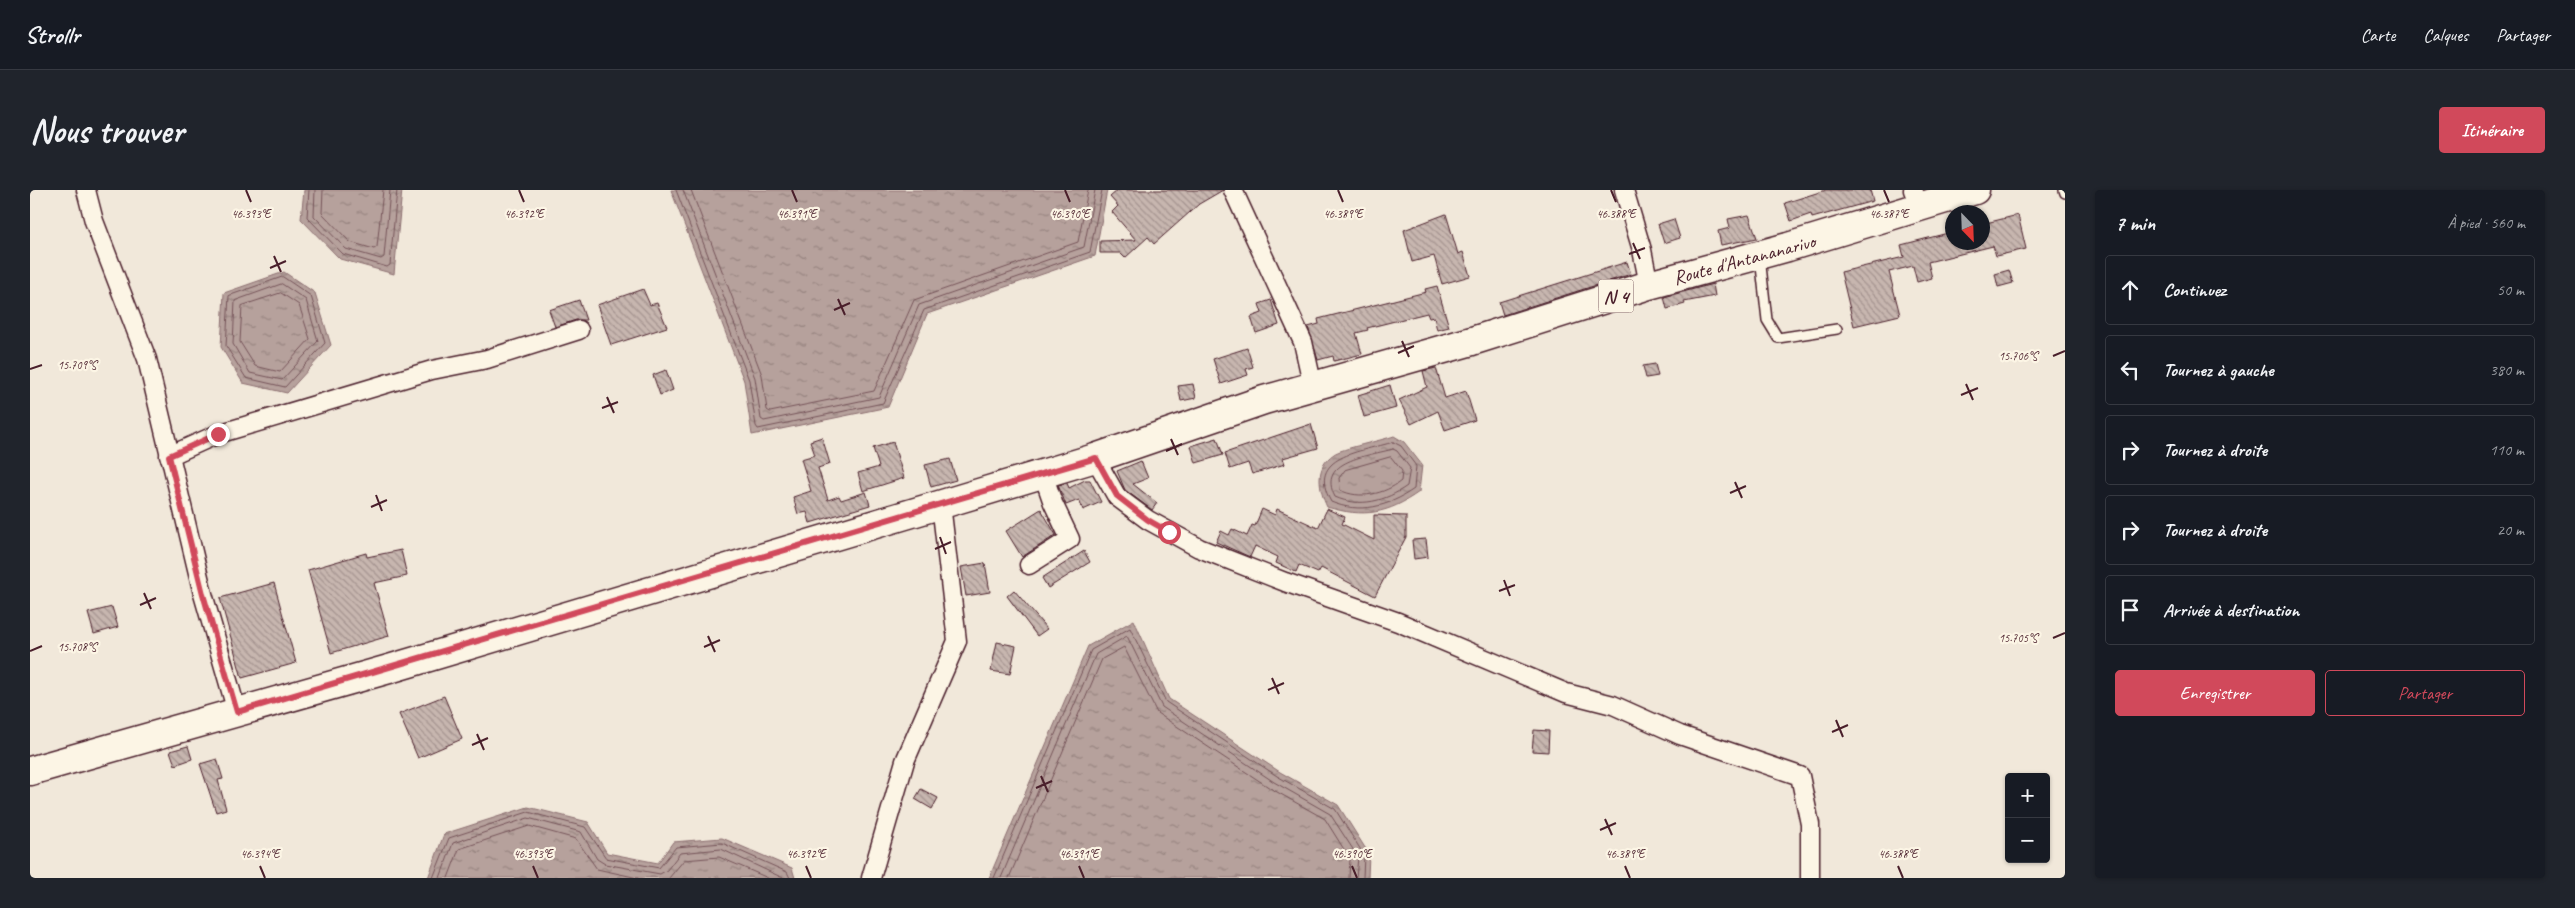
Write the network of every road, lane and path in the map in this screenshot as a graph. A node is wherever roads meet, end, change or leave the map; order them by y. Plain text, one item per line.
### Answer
1 (86, 190) edge
2 (1233, 190) edge
3 (1624, 190) edge
4 (1974, 190) edge
5 (1917, 199) edge
6 (1759, 254) junction
7 (1649, 285) junction
8 (1838, 329) dead end
9 (579, 330) dead end
10 (1313, 388) junction
11 (169, 456) junction
12 (1096, 458) junction
13 (1043, 474) junction
14 (941, 504) junction
15 (1029, 565) dead end
16 (237, 712) junction
17 (30, 771) edge
18 (871, 878) edge
19 (1810, 878) edge

1 - 11 street
2 - 10 street
3 - 7 street
4 - 5 main road, Route d'Antananarivo / N 4
5 - 6 main road, Route d'Antananarivo / N 4
6 - 7 main road, Route d'Antananarivo / N 4
6 - 8 lane
7 - 10 main road, Route d'Antananarivo / N 4
9 - 11 street
10 - 12 main road, N 4
11 - 16 street
12 - 13 main road, N 4
12 - 19 street
13 - 14 main road, N 4
13 - 15 street
14 - 16 main road, N 4
14 - 18 street
16 - 17 main road, N 4

